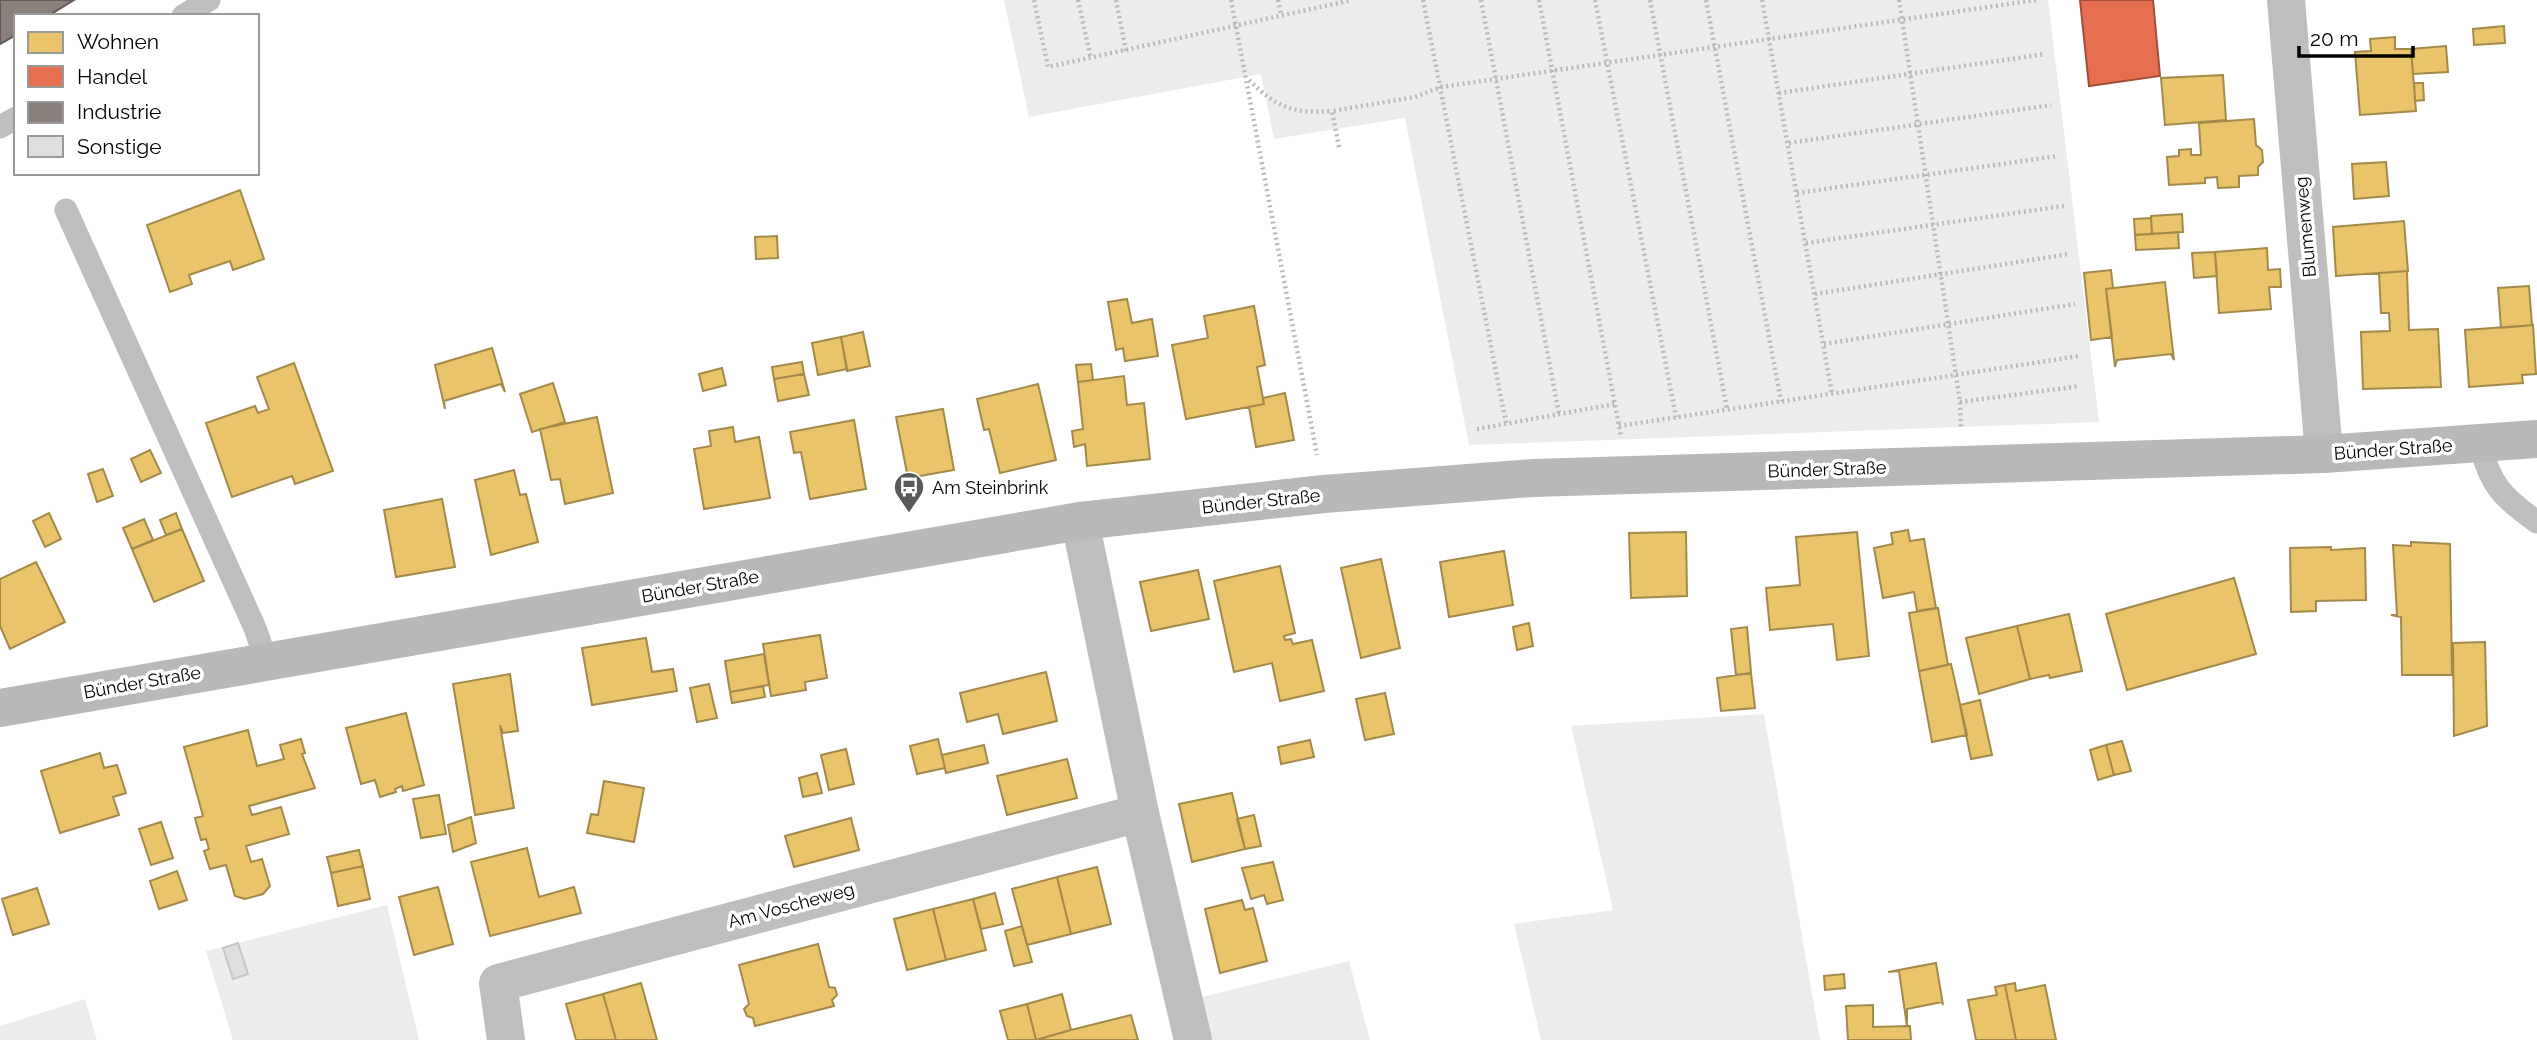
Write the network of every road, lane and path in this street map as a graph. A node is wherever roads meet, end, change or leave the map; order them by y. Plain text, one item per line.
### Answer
1 (209, 0) edge
2 (1034, 0) edge
3 (1079, 0) edge
4 (1116, 0) edge
5 (1231, 0) edge
6 (1278, 0) edge
7 (1352, 0) edge
8 (1423, 0) edge
9 (1481, 0) edge
10 (1539, 0) edge
11 (1595, 0) edge
12 (1650, 0) edge
13 (1706, 0) edge
14 (1762, 0) edge
15 (1899, 0) edge
16 (2036, 0) edge
17 (2286, 0) edge
18 (1324, 3) edge
19 (186, 14) edge
20 (1281, 14) junction
21 (1902, 19) junction
22 (1236, 24) junction
23 (1768, 39) junction
24 (1715, 47) junction
25 (1126, 51) junction
26 (2045, 54) dead end
27 (1660, 55) junction
28 (1091, 59) junction
29 (1607, 63) junction
30 (1552, 71) junction
31 (1910, 73) junction
32 (1247, 79) junction
33 (1496, 79) junction
34 (1441, 87) junction
35 (1779, 93) junction
36 (2052, 105) dead end
37 (1332, 111) junction
38 (1918, 123) junction
39 (1789, 143) junction
40 (1339, 147) dead end
41 (2058, 156) dead end
42 (1926, 174) junction
43 (1797, 193) junction
44 (2064, 206) dead end
45 (66, 210) dead end
46 (1933, 224) junction
47 (1806, 243) junction
48 (2069, 254) dead end
49 (1940, 273) junction
50 (1815, 294) junction
51 (2075, 304) dead end
52 (1948, 323) junction
53 (1824, 344) junction
54 (2080, 356) dead end
55 (1956, 375) junction
56 (2080, 386) dead end
57 (1832, 394) junction
58 (1781, 401) junction
59 (1960, 402) junction
60 (1615, 404) junction
61 (1727, 409) junction
62 (1559, 414) junction
63 (1675, 417) junction
64 (1506, 424) junction
65 (1619, 425) junction
66 (1476, 429) dead end
67 (1961, 433) dead end
68 (2537, 439) edge
69 (2480, 443) junction
70 (1623, 445) dead end
71 (2324, 454) junction
72 (1324, 494) junction
73 (1080, 521) junction
74 (2537, 522) edge
75 (266, 660) junction
76 (0, 708) edge
77 (1140, 813) junction
78 (506, 1040) edge
79 (1193, 1040) edge

1 - 19 lane
2 - 28 path
3 - 28 path
4 - 25 path
5 - 22 path
6 - 20 path
7 - 18 path
8 - 34 path
9 - 33 path
10 - 30 path
11 - 29 path
12 - 27 path
13 - 24 path
14 - 23 path
15 - 21 path
16 - 21 path
17 - 71 street, Blumenweg
18 - 20 path
20 - 22 path
21 - 23 path
21 - 31 path
22 - 25 path
22 - 32 path
23 - 24 path
23 - 35 path
24 - 27 path
24 - 58 path
25 - 28 path
26 - 31 path
27 - 29 path
27 - 61 path
29 - 30 path
29 - 63 path
30 - 33 path
30 - 60 path
31 - 35 path
31 - 38 path
32 - 37 path
32 - 72 path
33 - 34 path
33 - 62 path
34 - 37 path
34 - 64 path
35 - 39 path
36 - 38 path
37 - 40 path
38 - 39 path
38 - 42 path
39 - 43 path
41 - 42 path
42 - 43 path
42 - 46 path
43 - 47 path
44 - 46 path
45 - 75 lane
46 - 47 path
46 - 49 path
47 - 50 path
48 - 49 path
49 - 50 path
49 - 52 path
50 - 53 path
51 - 52 path
52 - 53 path
52 - 55 path
53 - 57 path
54 - 55 path
55 - 57 path
55 - 59 path
56 - 59 path
57 - 58 path
58 - 61 path
59 - 67 path
60 - 62 path
60 - 65 path
61 - 63 path
62 - 64 path
63 - 65 path
64 - 66 path
65 - 70 path
68 - 69 main road, Bünder Straße
69 - 71 main road, Bünder Straße
69 - 74 lane
71 - 72 main road, Bünder Straße
72 - 73 main road, Bünder Straße
73 - 75 main road, Bünder Straße
73 - 77 street
75 - 76 main road, Bünder Straße
77 - 78 street, Am Voscheweg
77 - 79 street

